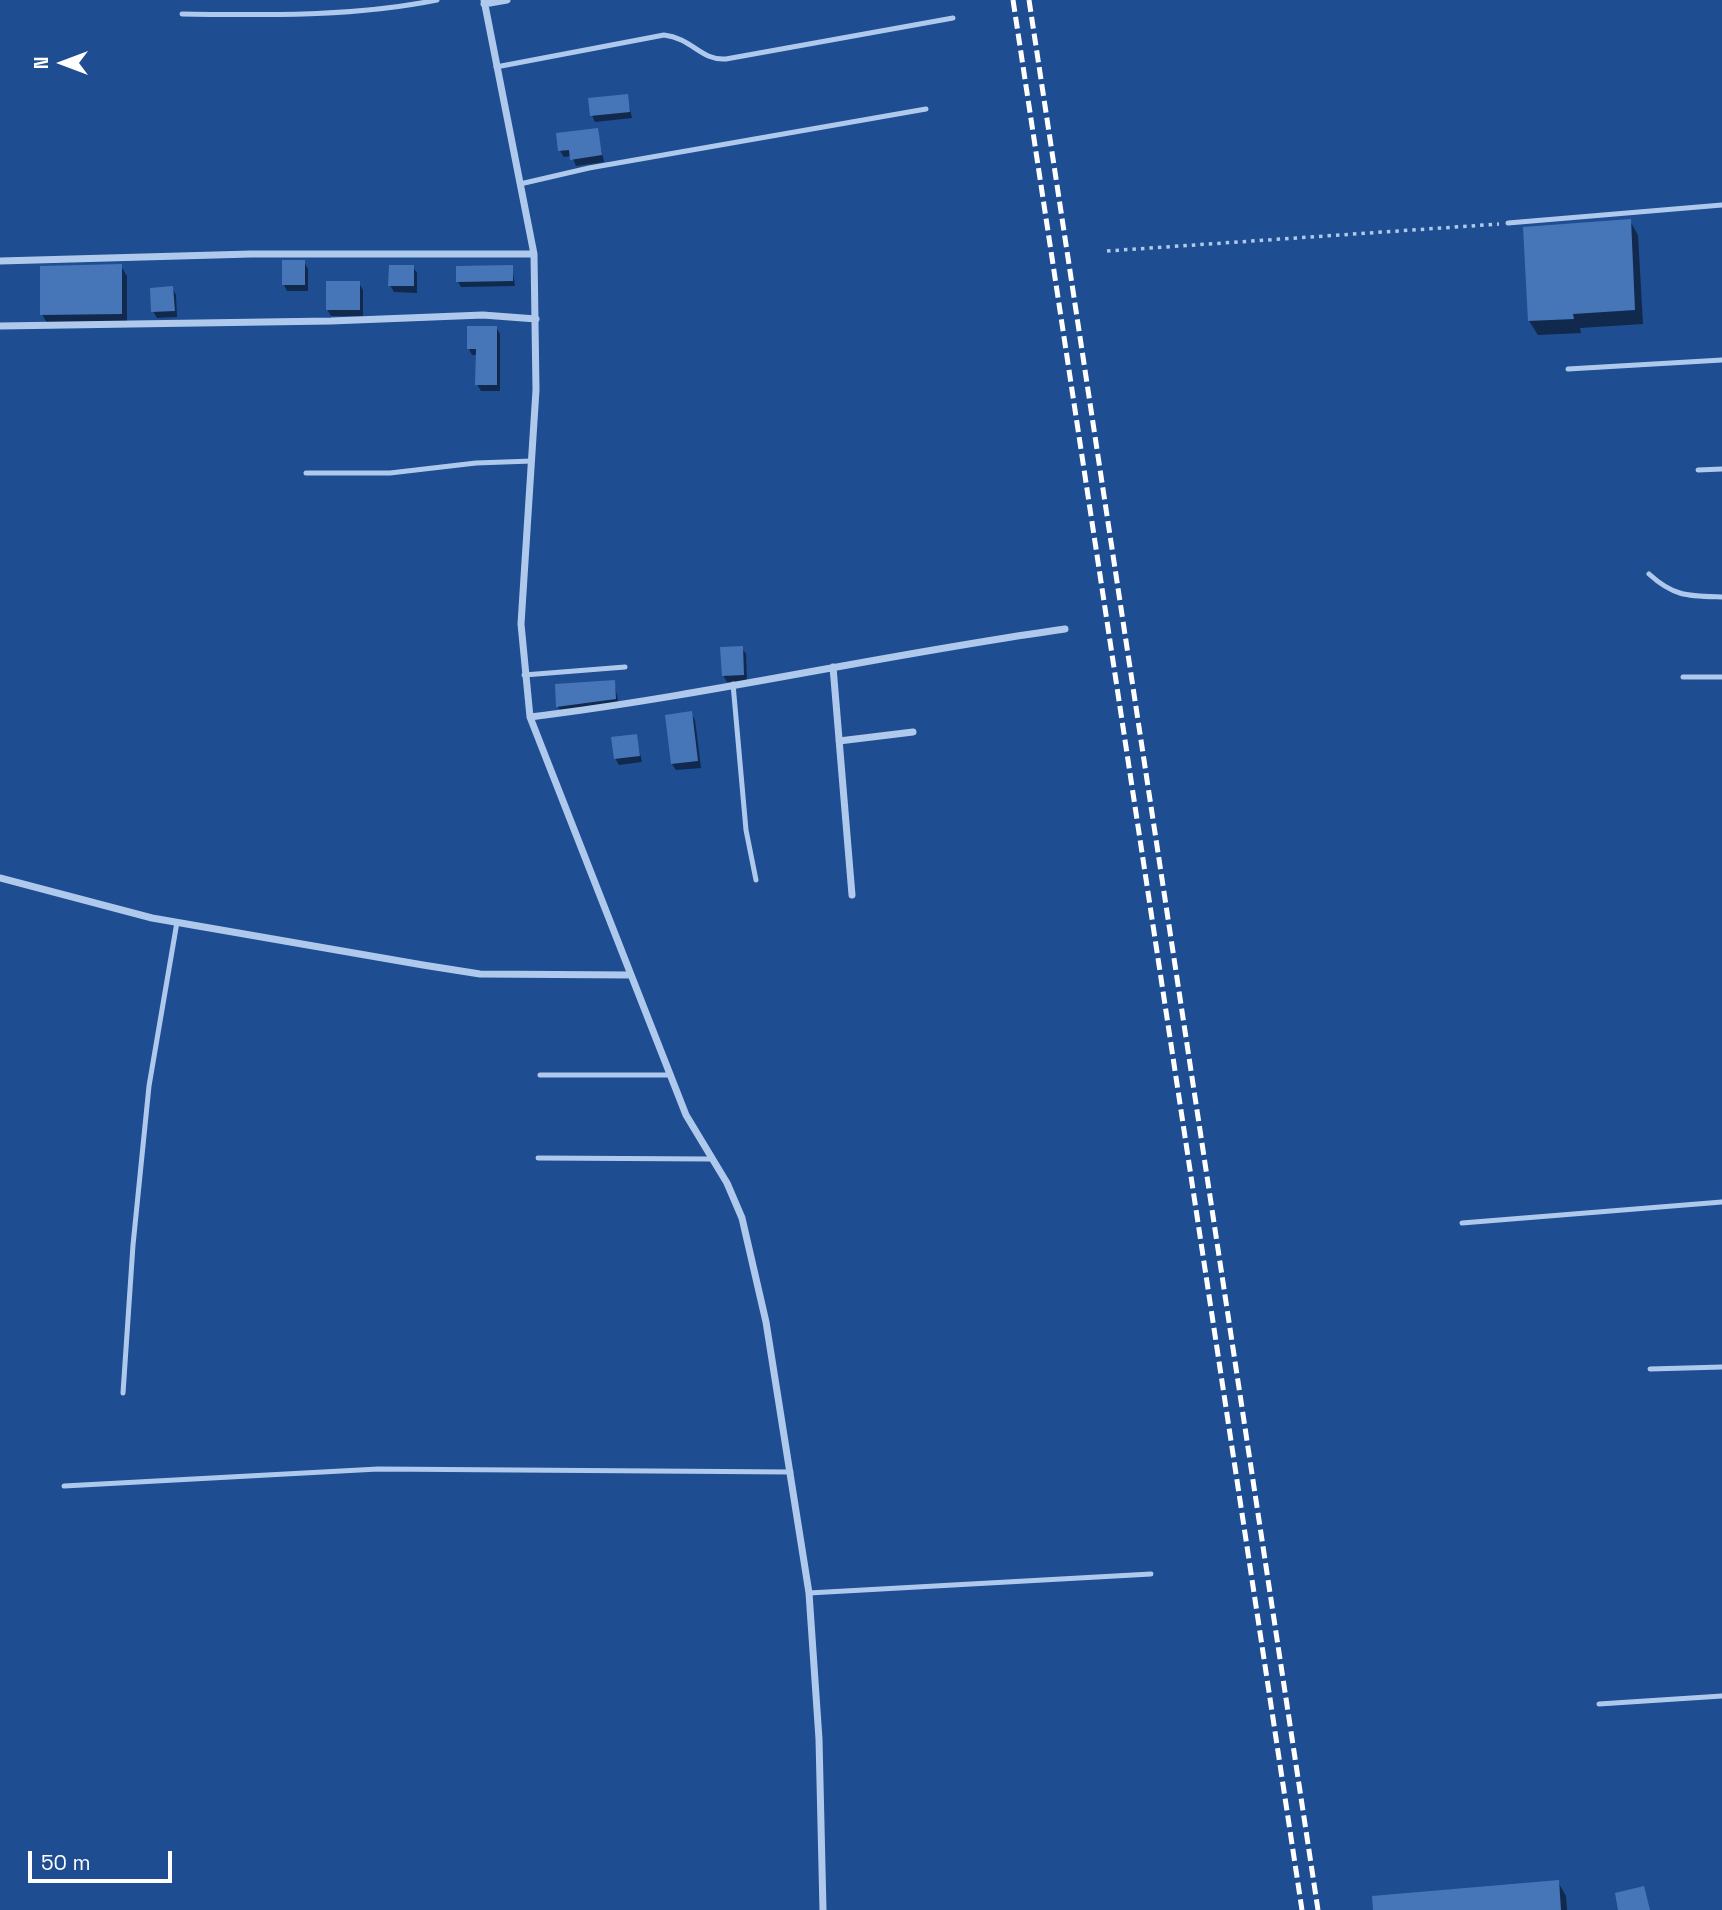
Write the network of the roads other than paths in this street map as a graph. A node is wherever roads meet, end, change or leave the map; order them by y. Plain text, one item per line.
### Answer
1 (437, 0) edge
2 (508, 0) edge
3 (484, 2) edge
4 (182, 14) dead end
5 (953, 18) dead end
6 (496, 67) junction
7 (926, 109) dead end
8 (520, 184) junction
9 (1722, 205) edge
10 (1508, 223) road end
11 (534, 254) junction
12 (0, 261) edge
13 (536, 319) junction
14 (0, 326) edge
15 (1722, 360) edge
16 (1568, 369) dead end
17 (532, 461) junction
18 (1722, 469) edge
19 (1698, 470) dead end
20 (306, 473) dead end
21 (1649, 574) dead end
22 (1722, 597) edge
23 (1065, 629) dead end
24 (625, 667) dead end
25 (833, 667) junction
26 (524, 675) junction
27 (1683, 677) dead end
28 (1722, 677) edge
29 (733, 684) junction
30 (530, 717) junction
31 (913, 732) dead end
32 (839, 741) junction
33 (0, 878) edge
34 (756, 880) dead end
35 (852, 895) dead end
36 (177, 922) junction
37 (631, 975) junction
38 (540, 1075) dead end
39 (671, 1075) junction
40 (538, 1158) dead end
41 (710, 1159) junction
42 (1722, 1202) edge
43 (1462, 1223) dead end
44 (1722, 1367) edge
45 (1650, 1369) dead end
46 (123, 1393) dead end
47 (792, 1472) junction
48 (64, 1486) dead end
49 (1151, 1574) dead end
50 (808, 1594) junction
51 (1722, 1696) edge
52 (1600, 1704) dead end
53 (823, 1910) edge

1 - 4 lane
2 - 3 street
3 - 6 street
5 - 6 lane
6 - 8 street
7 - 8 lane
8 - 11 street
9 - 10 lane
11 - 12 street
11 - 13 street
13 - 14 street
13 - 17 street
15 - 16 lane
17 - 20 lane
17 - 26 street
18 - 19 lane
21 - 22 lane
23 - 25 street
24 - 26 lane
25 - 29 street
25 - 32 street
26 - 30 street
27 - 28 lane
29 - 30 street
29 - 34 lane
30 - 37 street
31 - 32 street
32 - 35 street
33 - 36 street
36 - 37 street
36 - 46 lane
37 - 39 street
38 - 39 lane
39 - 41 street
40 - 41 lane
41 - 47 street
42 - 43 lane
44 - 45 lane
47 - 48 lane
47 - 50 street
49 - 50 lane
50 - 53 street
51 - 52 lane

